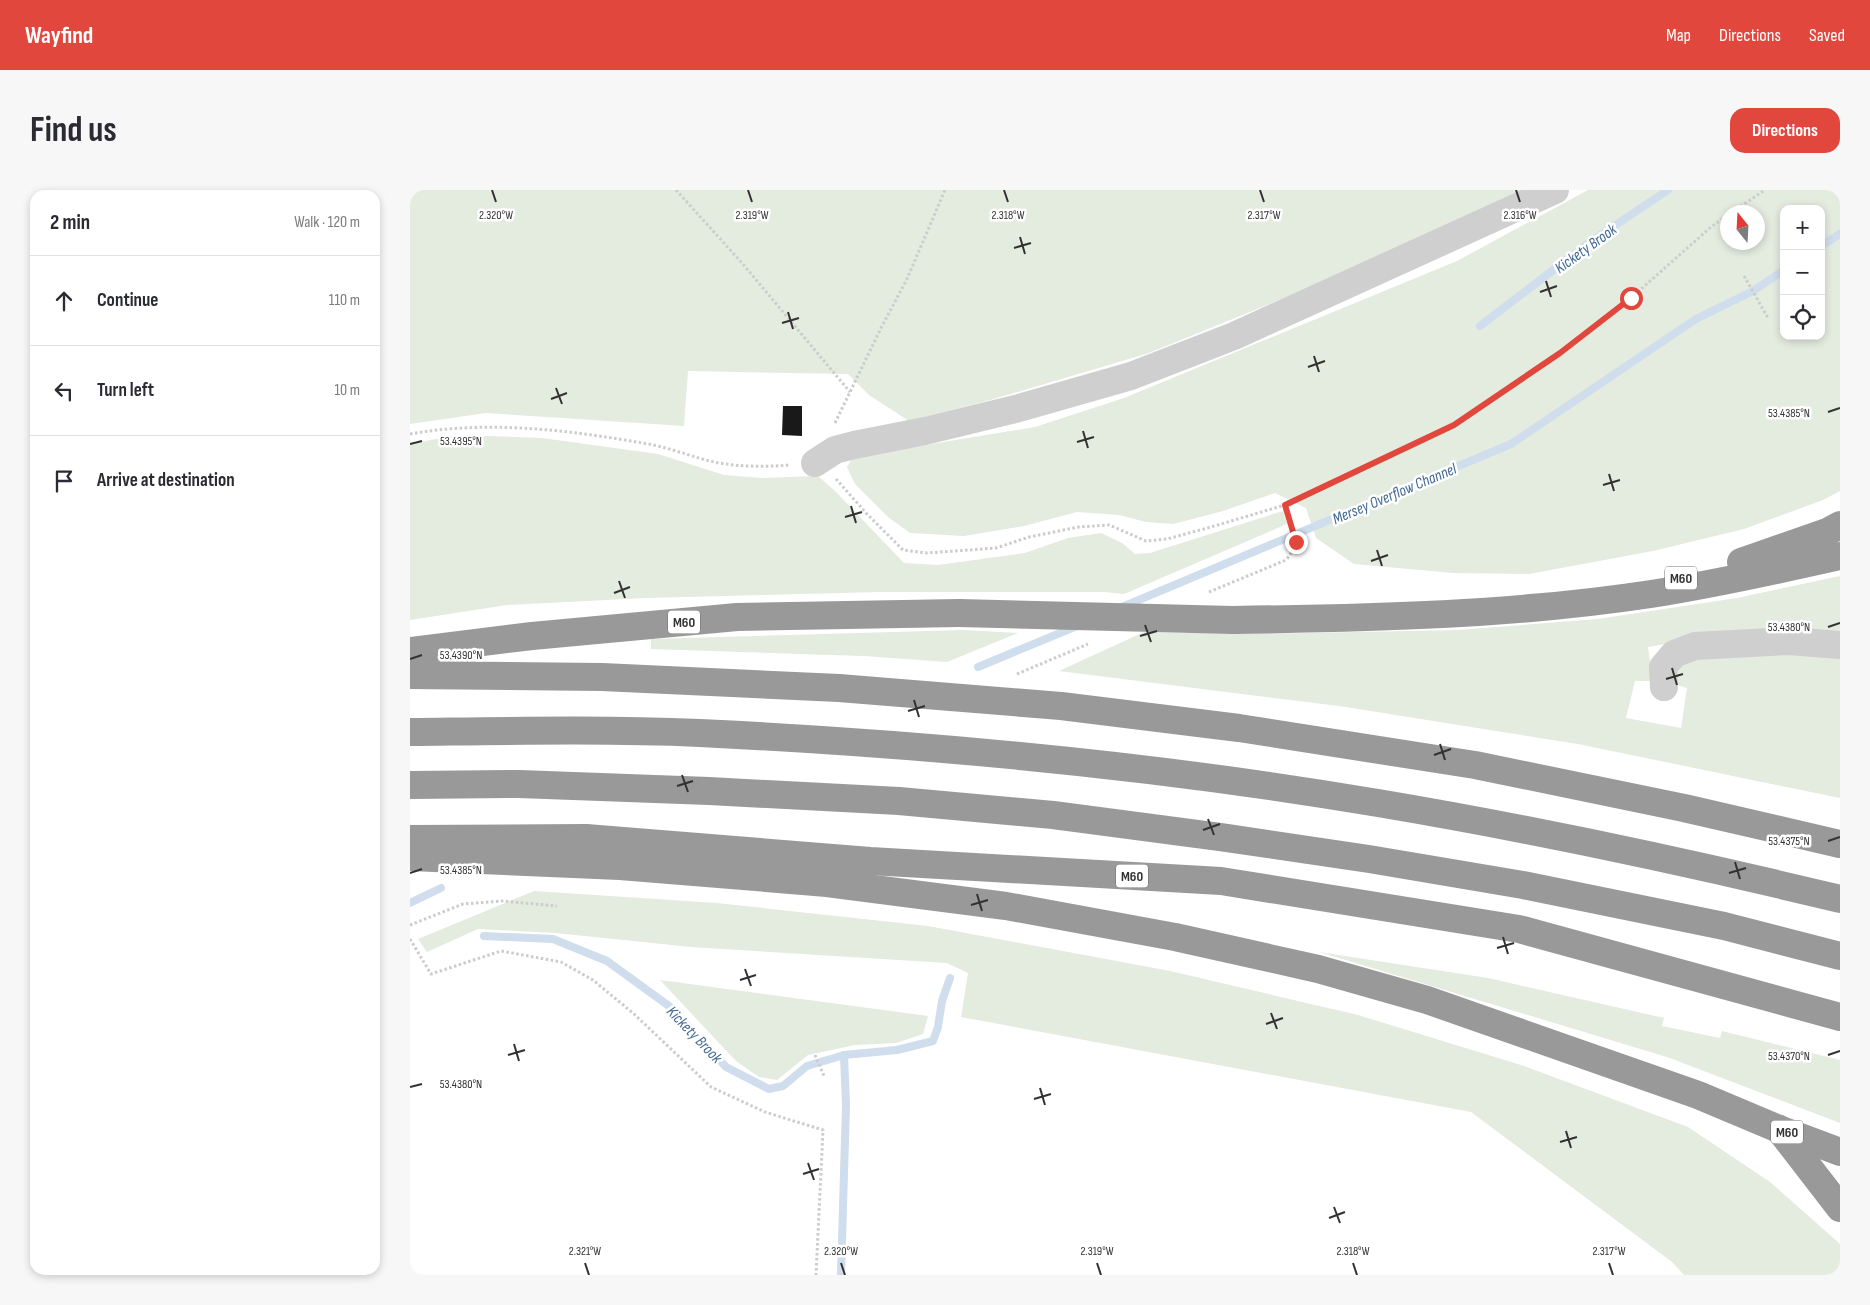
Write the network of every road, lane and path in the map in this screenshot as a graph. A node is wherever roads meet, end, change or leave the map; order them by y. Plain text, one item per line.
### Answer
1 (676, 190) edge
2 (945, 190) edge
3 (1555, 190) edge
4 (1764, 190) edge
5 (1742, 205) edge
6 (1720, 221) edge
7 (1744, 276) dead end
8 (1768, 318) dead end
9 (410, 434) edge
10 (814, 463) junction
11 (1285, 505) junction
12 (1840, 526) edge
13 (1840, 556) edge
14 (1286, 560) dead end
15 (1517, 610) junction
16 (1840, 645) edge
17 (410, 651) edge
18 (410, 675) edge
19 (1664, 687) dead end
20 (410, 732) edge
21 (410, 785) edge
22 (410, 839) edge
23 (1840, 844) edge
24 (410, 857) edge
25 (1840, 899) edge
26 (557, 906) dead end
27 (410, 925) edge
28 (410, 939) edge
29 (1840, 956) edge
30 (1840, 1017) edge
31 (815, 1055) dead end
32 (824, 1076) dead end
33 (1779, 1129) junction
34 (1840, 1152) edge
35 (1840, 1208) edge
36 (816, 1275) edge

1 - 2 path
3 - 10 lane
4 - 5 path
6 - 11 path
7 - 8 path
9 - 10 path
10 - 11 path
11 - 14 path
12 - 15 highway, M60
13 - 15 highway, M60
15 - 17 highway, M60, bridge
16 - 19 lane
18 - 23 highway
20 - 25 highway
21 - 29 highway
22 - 30 highway, M60
24 - 33 highway, M60
26 - 27 path
28 - 36 path
31 - 32 path
33 - 34 highway, M60
33 - 35 highway, M60

